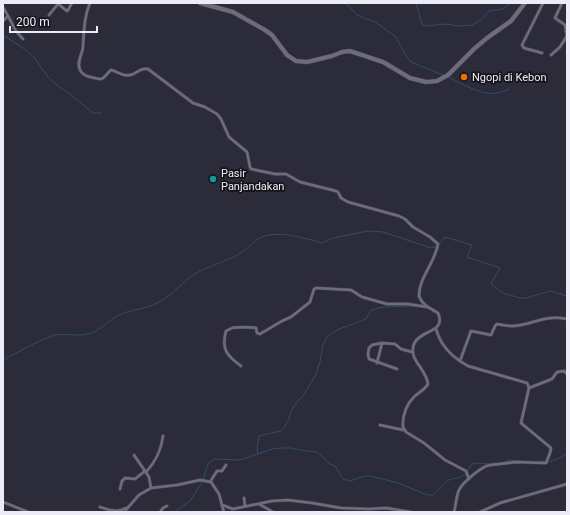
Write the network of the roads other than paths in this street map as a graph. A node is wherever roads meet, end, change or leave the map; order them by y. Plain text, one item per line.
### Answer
1 (57, 3) edge
2 (72, 3) edge
3 (90, 3) edge
4 (200, 3) edge
5 (526, 3) edge
6 (542, 3) edge
7 (562, 3) edge
8 (3, 7) edge
9 (49, 15) dead end
10 (8, 16) junction
11 (3, 21) edge
12 (567, 36) edge
13 (23, 39) dead end
14 (542, 53) dead end
15 (551, 55) dead end
16 (427, 307) junction
17 (567, 319) edge
18 (436, 329) junction
19 (382, 344) junction
20 (412, 352) junction
21 (460, 361) junction
22 (377, 363) junction
23 (241, 366) dead end
24 (397, 369) dead end
25 (567, 374) edge
26 (528, 388) junction
27 (380, 425) dead end
28 (403, 430) junction
29 (163, 436) dead end
30 (134, 455) dead end
31 (226, 465) dead end
32 (146, 472) junction
33 (469, 479) junction
34 (210, 482) junction
35 (567, 485) edge
36 (151, 488) junction
37 (120, 490) dead end
38 (244, 498) dead end
39 (3, 502) edge
40 (258, 504) junction
41 (167, 506) dead end
42 (222, 506) junction
43 (245, 506) junction
44 (100, 507) dead end
45 (126, 508) junction
46 (28, 512) edge
47 (124, 512) edge
48 (160, 512) edge
49 (224, 512) edge
50 (273, 512) edge
51 (411, 512) edge
52 (454, 512) edge
53 (480, 512) edge

1 - 2 street
1 - 9 street
3 - 16 street
4 - 5 street
6 - 14 street
7 - 12 street
8 - 10 street
10 - 11 street
10 - 13 street
12 - 15 street
16 - 18 street
16 - 23 street
17 - 21 street
18 - 20 street
18 - 21 street
19 - 20 street
19 - 22 street
19 - 22 street
20 - 28 street
21 - 26 street
22 - 24 street
25 - 26 street
26 - 33 street
27 - 28 street
28 - 33 street
29 - 32 street
30 - 32 street
31 - 34 street
32 - 36 street
32 - 37 street
33 - 52 street
34 - 36 street
34 - 42 street
35 - 53 street
36 - 45 street
38 - 43 street
39 - 46 street
40 - 43 street
40 - 50 street
40 - 51 street
41 - 48 street
42 - 43 street
42 - 49 street
44 - 45 street
45 - 47 street

